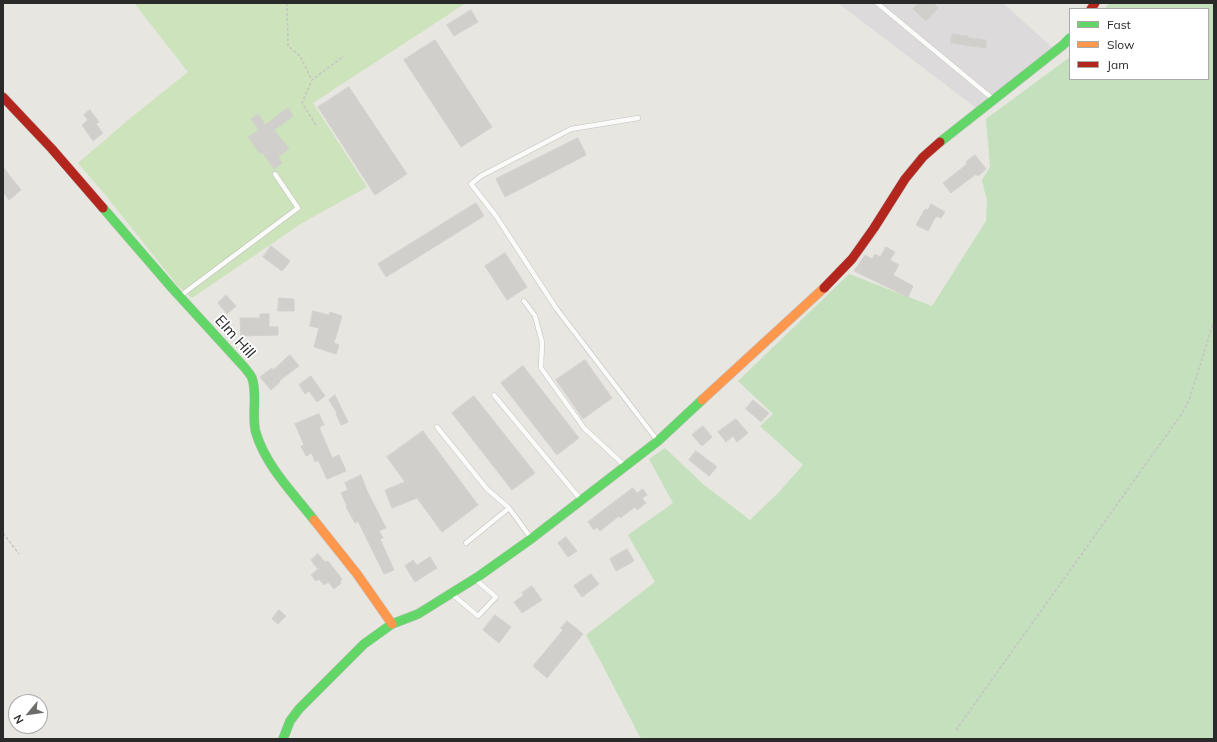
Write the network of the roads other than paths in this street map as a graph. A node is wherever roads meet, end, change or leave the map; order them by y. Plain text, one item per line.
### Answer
1 (877, 3) edge
2 (1069, 39) edge
3 (3, 97) edge
4 (994, 100) junction
5 (638, 118) dead end
6 (275, 174) dead end
7 (179, 297) junction
8 (524, 301) dead end
9 (494, 395) dead end
10 (437, 427) dead end
11 (658, 441) junction
12 (625, 466) junction
13 (581, 501) junction
14 (509, 508) junction
15 (531, 539) junction
16 (466, 543) dead end
17 (475, 579) junction
18 (452, 594) junction
19 (392, 624) junction
20 (283, 739) edge

1 - 4 lane
2 - 4 street
3 - 7 street, Elm Hill
4 - 11 street
5 - 11 lane
6 - 7 lane
7 - 19 street, Elm Hill
8 - 12 lane
9 - 13 lane
10 - 14 lane
11 - 12 street
12 - 13 street
13 - 15 street
14 - 15 lane
14 - 16 lane
15 - 17 street
17 - 18 street
17 - 18 lane
18 - 19 street
19 - 20 street

